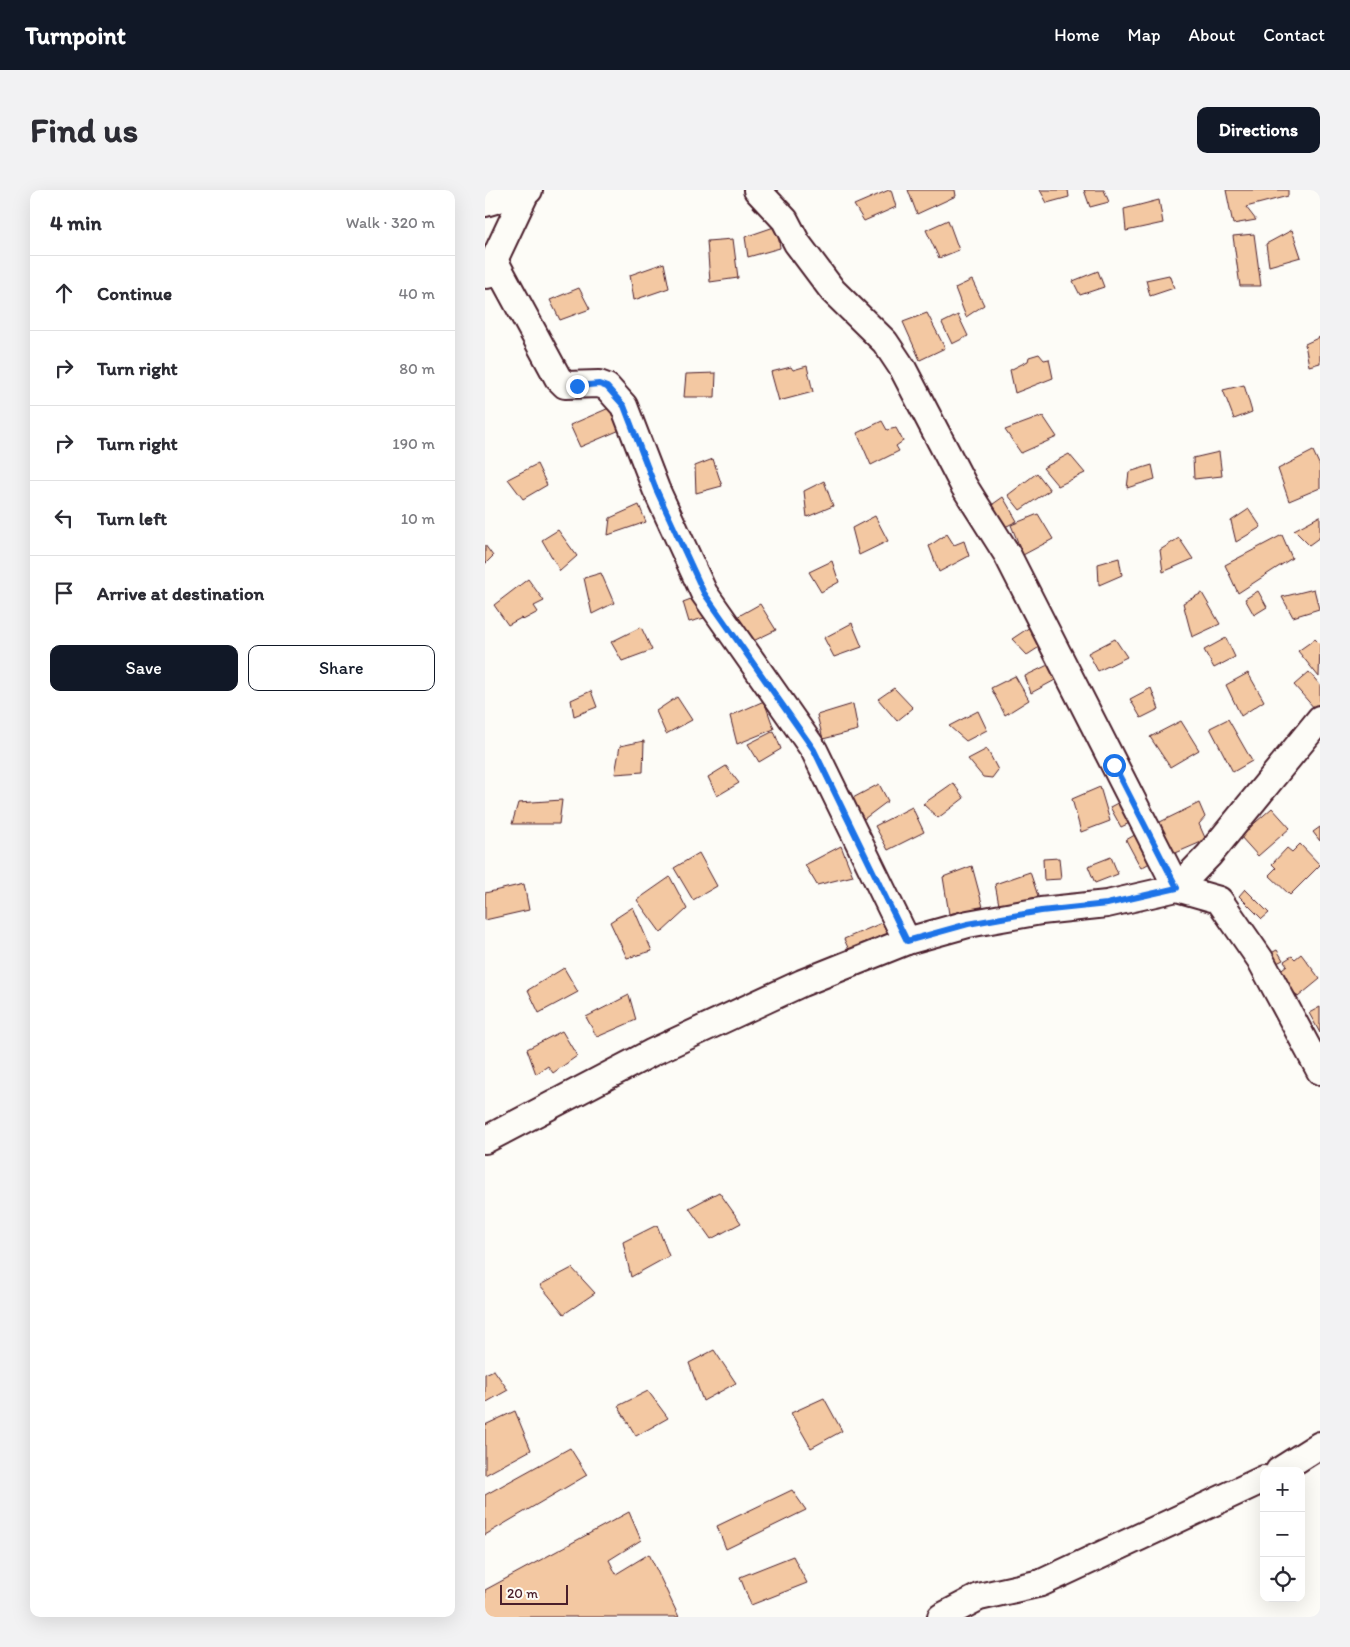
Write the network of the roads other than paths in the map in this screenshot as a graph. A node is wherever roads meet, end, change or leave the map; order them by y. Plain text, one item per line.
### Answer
1 (528, 190) edge
2 (757, 190) edge
3 (485, 203) edge
4 (490, 270) edge
5 (1320, 719) edge
6 (1177, 888) junction
7 (907, 941) junction
8 (1320, 1071) edge
9 (485, 1140) edge
10 (1320, 1445) edge
11 (1285, 1467) edge
12 (1260, 1481) edge
13 (941, 1617) edge

1 - 3 street
1 - 4 street
2 - 6 street
4 - 7 street
5 - 6 street
6 - 7 street
6 - 8 street
7 - 9 street
10 - 11 street
12 - 13 street

